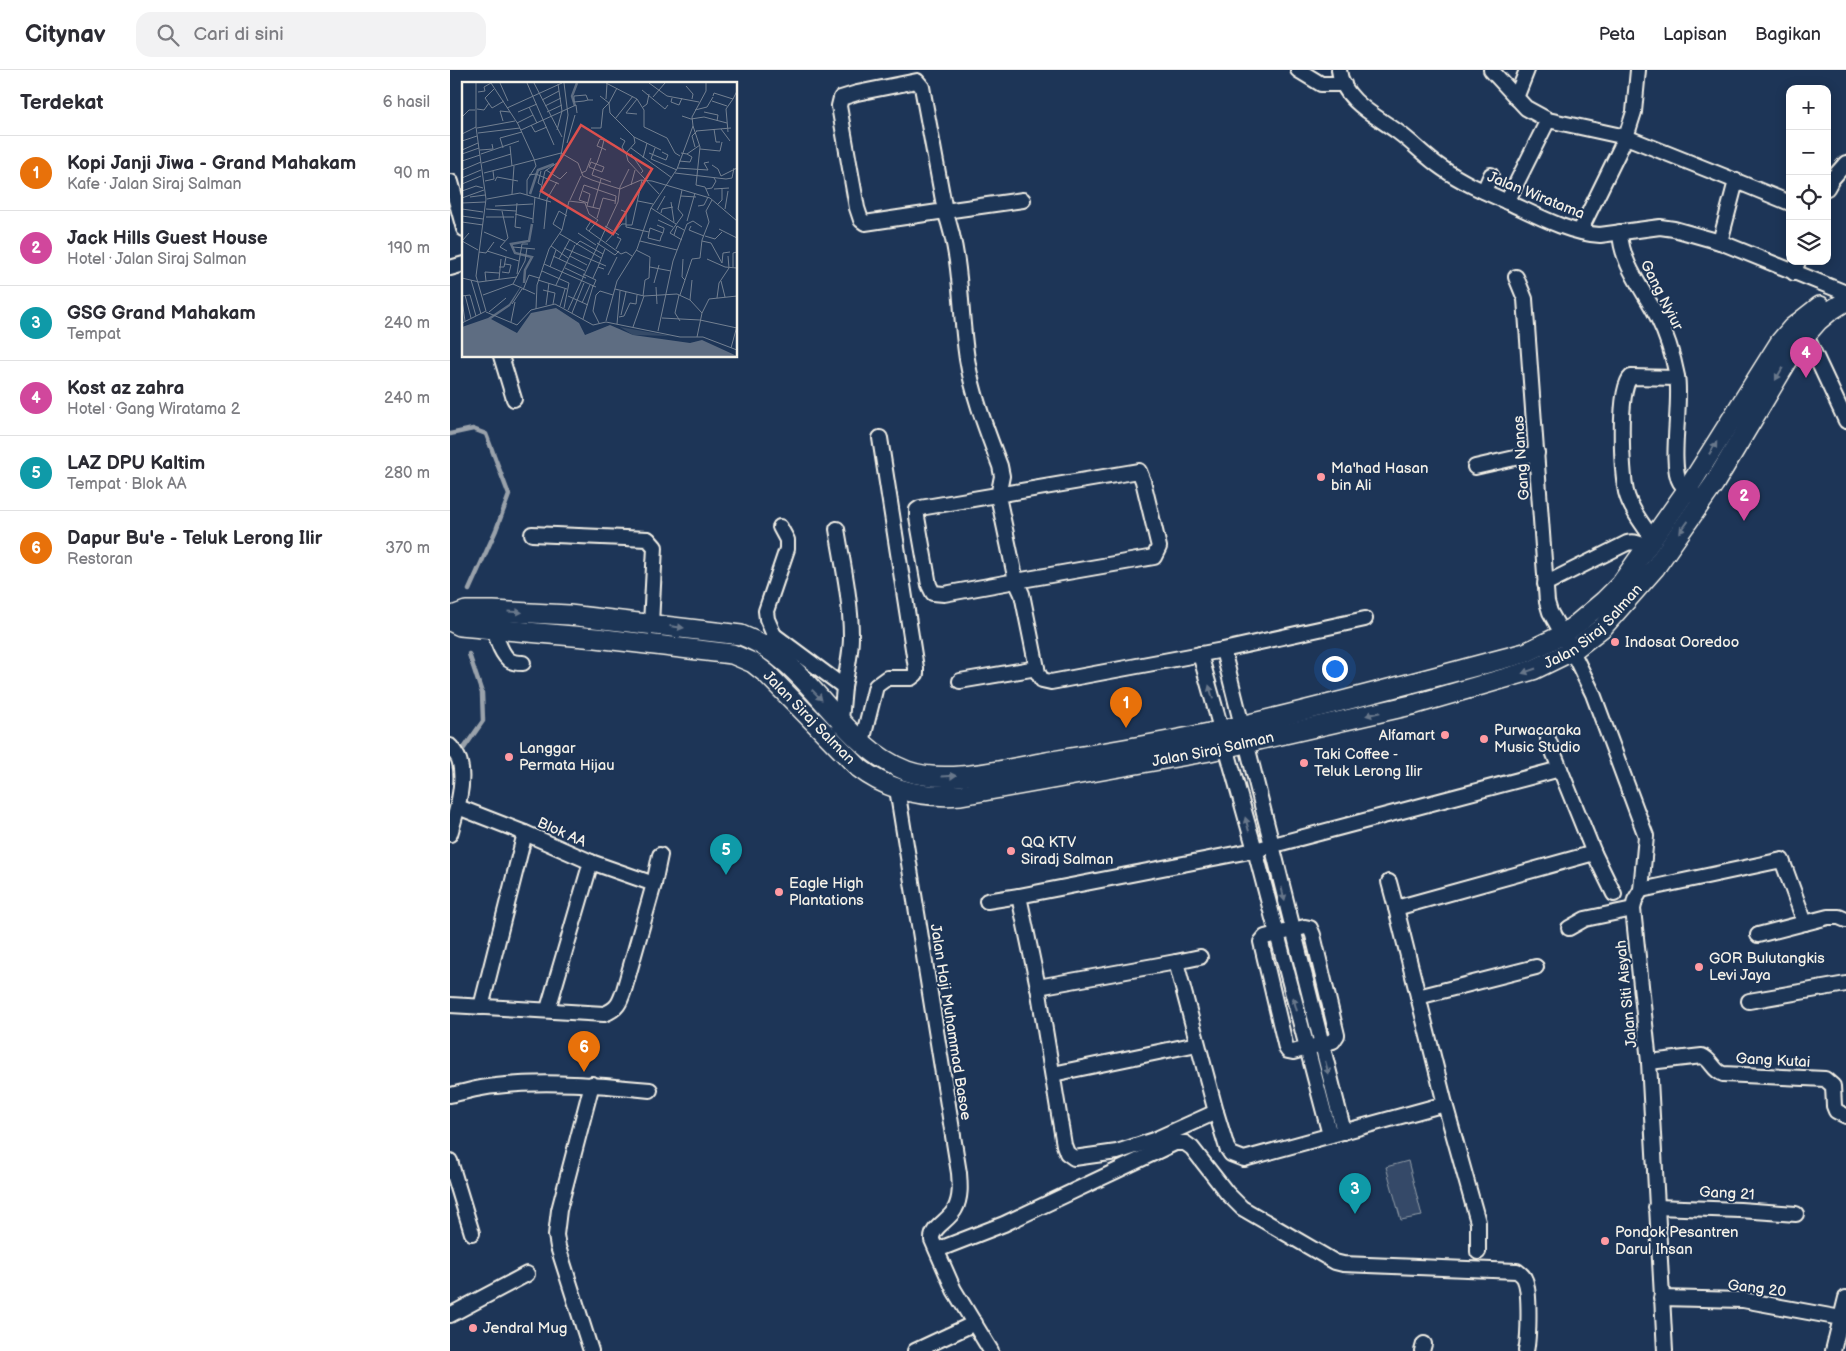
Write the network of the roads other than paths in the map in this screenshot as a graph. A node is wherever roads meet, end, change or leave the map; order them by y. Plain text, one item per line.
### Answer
1 (1298, 70) edge
2 (1339, 70) edge
3 (1491, 70) edge
4 (1527, 70) edge
5 (1638, 70) edge
6 (1344, 84) junction
7 (1516, 98) junction
8 (1548, 120) junction
9 (1626, 137) junction
10 (1846, 162) edge
11 (1491, 175) dead end
12 (1736, 181) junction
13 (451, 182) edge
14 (1831, 182) edge
15 (1484, 191) junction
16 (1023, 200) dead end
17 (1786, 201) edge
18 (1507, 202) junction
19 (945, 211) junction
20 (462, 222) edge
21 (1580, 231) junction
22 (1620, 232) junction
23 (1720, 242) junction
24 (1796, 267) edge
25 (1516, 277) dead end
26 (1845, 294) edge
27 (1802, 328) junction
28 (502, 358) edge
29 (1677, 378) junction
30 (514, 399) dead end
31 (1846, 421) edge
32 (880, 438) dead end
33 (1537, 453) junction
34 (1475, 467) dead end
35 (1687, 490) junction
36 (998, 496) junction
37 (1704, 499) junction
38 (780, 527) dead end
39 (837, 529) dead end
40 (532, 534) dead end
41 (1650, 543) junction
42 (1016, 581) junction
43 (1545, 584) junction
44 (493, 611) junction
45 (450, 617) edge
46 (1365, 618) dead end
47 (450, 621) edge
48 (651, 624) junction
49 (494, 630) junction
50 (770, 641) junction
51 (1567, 643) junction
52 (1222, 650) junction
53 (1200, 654) junction
54 (523, 663) dead end
55 (1037, 668) junction
56 (960, 681) dead end
57 (844, 687) junction
58 (841, 720) junction
59 (1243, 735) junction
60 (1224, 739) junction
61 (1548, 739) dead end
62 (832, 742) junction
63 (862, 742) junction
64 (450, 746) edge
65 (1560, 769) junction
66 (897, 789) junction
67 (458, 807) junction
68 (526, 833) junction
69 (450, 834) edge
70 (1272, 846) junction
71 (1255, 850) junction
72 (1594, 853) junction
73 (660, 854) dead end
74 (591, 862) junction
75 (1389, 882) dead end
76 (654, 884) junction
77 (1641, 890) junction
78 (1614, 894) dead end
79 (1019, 896) junction
80 (987, 901) dead end
81 (1396, 908) junction
82 (1633, 909) junction
83 (1846, 920) edge
84 (1805, 923) junction
85 (1569, 928) dead end
86 (1292, 930) junction
87 (1276, 934) junction
88 (1758, 934) dead end
89 (1200, 957) dead end
90 (1176, 962) junction
91 (1536, 967) dead end
92 (1304, 977) junction
93 (1289, 982) junction
94 (1846, 984) edge
95 (1038, 987) junction
96 (1418, 997) junction
97 (1749, 1001) dead end
98 (450, 1005) edge
99 (481, 1007) junction
100 (548, 1009) junction
101 (1197, 1044) junction
102 (1321, 1045) junction
103 (1307, 1049) junction
104 (1649, 1062) junction
105 (1053, 1074) junction
106 (592, 1084) junction
107 (650, 1090) dead end
108 (450, 1095) edge
109 (1445, 1104) junction
110 (1216, 1112) junction
111 (1846, 1116) edge
112 (1344, 1132) junction
113 (1330, 1136) junction
114 (450, 1161) edge
115 (1656, 1207) junction
116 (1796, 1214) dead end
117 (472, 1233) dead end
118 (937, 1250) junction
119 (1478, 1252) dead end
120 (527, 1274) dead end
121 (1661, 1298) junction
122 (1846, 1298) edge
123 (450, 1315) edge
124 (1844, 1320) edge
125 (975, 1323) junction
126 (591, 1351) edge
127 (915, 1351) edge
128 (991, 1351) edge
129 (1526, 1351) edge
130 (1665, 1351) edge
131 (1834, 1351) edge

1 - 6 street
2 - 6 street, Jalan Wiratama
3 - 7 street
4 - 7 street
5 - 9 street
6 - 15 street, Jalan Wiratama
7 - 8 street
8 - 9 street
8 - 18 street
9 - 12 street
9 - 21 street
10 - 14 street
11 - 15 street
12 - 17 street
12 - 23 street
13 - 20 street
15 - 18 street, Jalan Wiratama
16 - 19 street
18 - 21 street, Jalan Wiratama
19 - 19 street
19 - 36 street
21 - 22 street, Jalan Wiratama
22 - 23 street, Jalan Wiratama
22 - 29 street, Gang Nyiur
23 - 24 street, Jalan Wiratama
24 - 26 street, Jalan Wiratama
25 - 33 street, Gang Nanas
26 - 27 street, Jalan Siraj Salman
27 - 31 street
35 -> 27 street, Jalan Siraj Salman
27 -> 37 street, Jalan Siraj Salman
28 - 30 street
29 - 35 street, Gang Nyiur
29 - 41 street
32 - 63 street
33 - 34 street
33 - 43 street, Gang Nanas
35 - 37 street
35 - 41 street, Jalan Siraj Salman
36 - 42 street
36 - 42 street
36 - 42 street
37 -> 51 street, Jalan Siraj Salman
38 - 50 street
39 - 57 street
40 - 48 street
41 - 43 street
41 - 51 street, Jalan Siraj Salman
42 - 55 street
43 - 51 street, Gang Nanas
44 - 45 street, Jalan Siraj Salman
44 -> 48 street, Jalan Siraj Salman
44 - 49 street
46 - 52 street
47 - 49 street, Jalan Siraj Salman
48 -> 50 street, Jalan Siraj Salman
49 - 54 street
49 - 62 street, Jalan Siraj Salman
50 - 57 street
50 -> 58 street, Jalan Siraj Salman
51 - 59 street, Jalan Siraj Salman
51 - 77 street, Jalan Siti Aisyah
52 - 53 street
52 - 59 street
53 - 55 street
60 -> 53 street
55 - 56 street
57 - 58 street
58 - 62 street
58 - 63 street, Jalan Siraj Salman
59 - 60 street, Jalan Siraj Salman
59 - 70 street
63 -> 60 street, Jalan Siraj Salman
60 - 66 street, Jalan Siraj Salman
71 -> 60 street
61 - 65 street
62 - 66 street, Jalan Siraj Salman
64 - 67 street
65 - 70 street
65 - 72 street
66 - 118 street, Jalan Haji Muhammad Basoe
67 - 68 street, Blok AA
67 - 69 street
68 - 74 street, Blok AA
68 - 99 street
70 - 71 street
70 -> 86 street
71 - 79 street
71 - 87 street
72 - 78 street
72 - 81 street
73 - 76 street
74 - 76 street, Blok AA
74 - 100 street
75 - 81 street
76 - 100 street
77 - 82 street, Jalan Siti Aisyah
77 - 84 street
79 - 80 street
79 - 95 street
81 - 96 street
82 - 85 street
82 - 104 street, Jalan Siti Aisyah
83 - 84 street
84 - 88 street
86 - 87 street
86 - 92 street
86 - 102 street
87 - 93 street
87 - 103 street
89 - 90 street
90 - 95 street
90 - 101 street
91 - 96 street
92 - 93 street
92 - 102 street
103 -> 93 street
94 - 97 street
95 - 105 street
96 - 109 street
98 - 99 street
99 - 100 street
101 - 105 street
101 - 110 street
102 - 103 street
102 -> 112 street
103 - 113 street
104 - 111 street, Gang Kutai
104 - 115 street, Jalan Siti Aisyah
105 - 110 street
106 - 107 street
106 - 108 street
106 - 126 street
109 - 112 street
109 - 119 street
110 - 113 street
112 - 113 street
114 - 117 street
115 - 116 street, Gang 21
115 - 121 street, Jalan Siti Aisyah
118 - 125 street
118 - 129 street
120 - 123 street
121 - 124 street, Gang 20
121 - 130 street, Jalan Siti Aisyah
122 - 124 street
124 - 131 street
125 - 127 street
125 - 128 street

